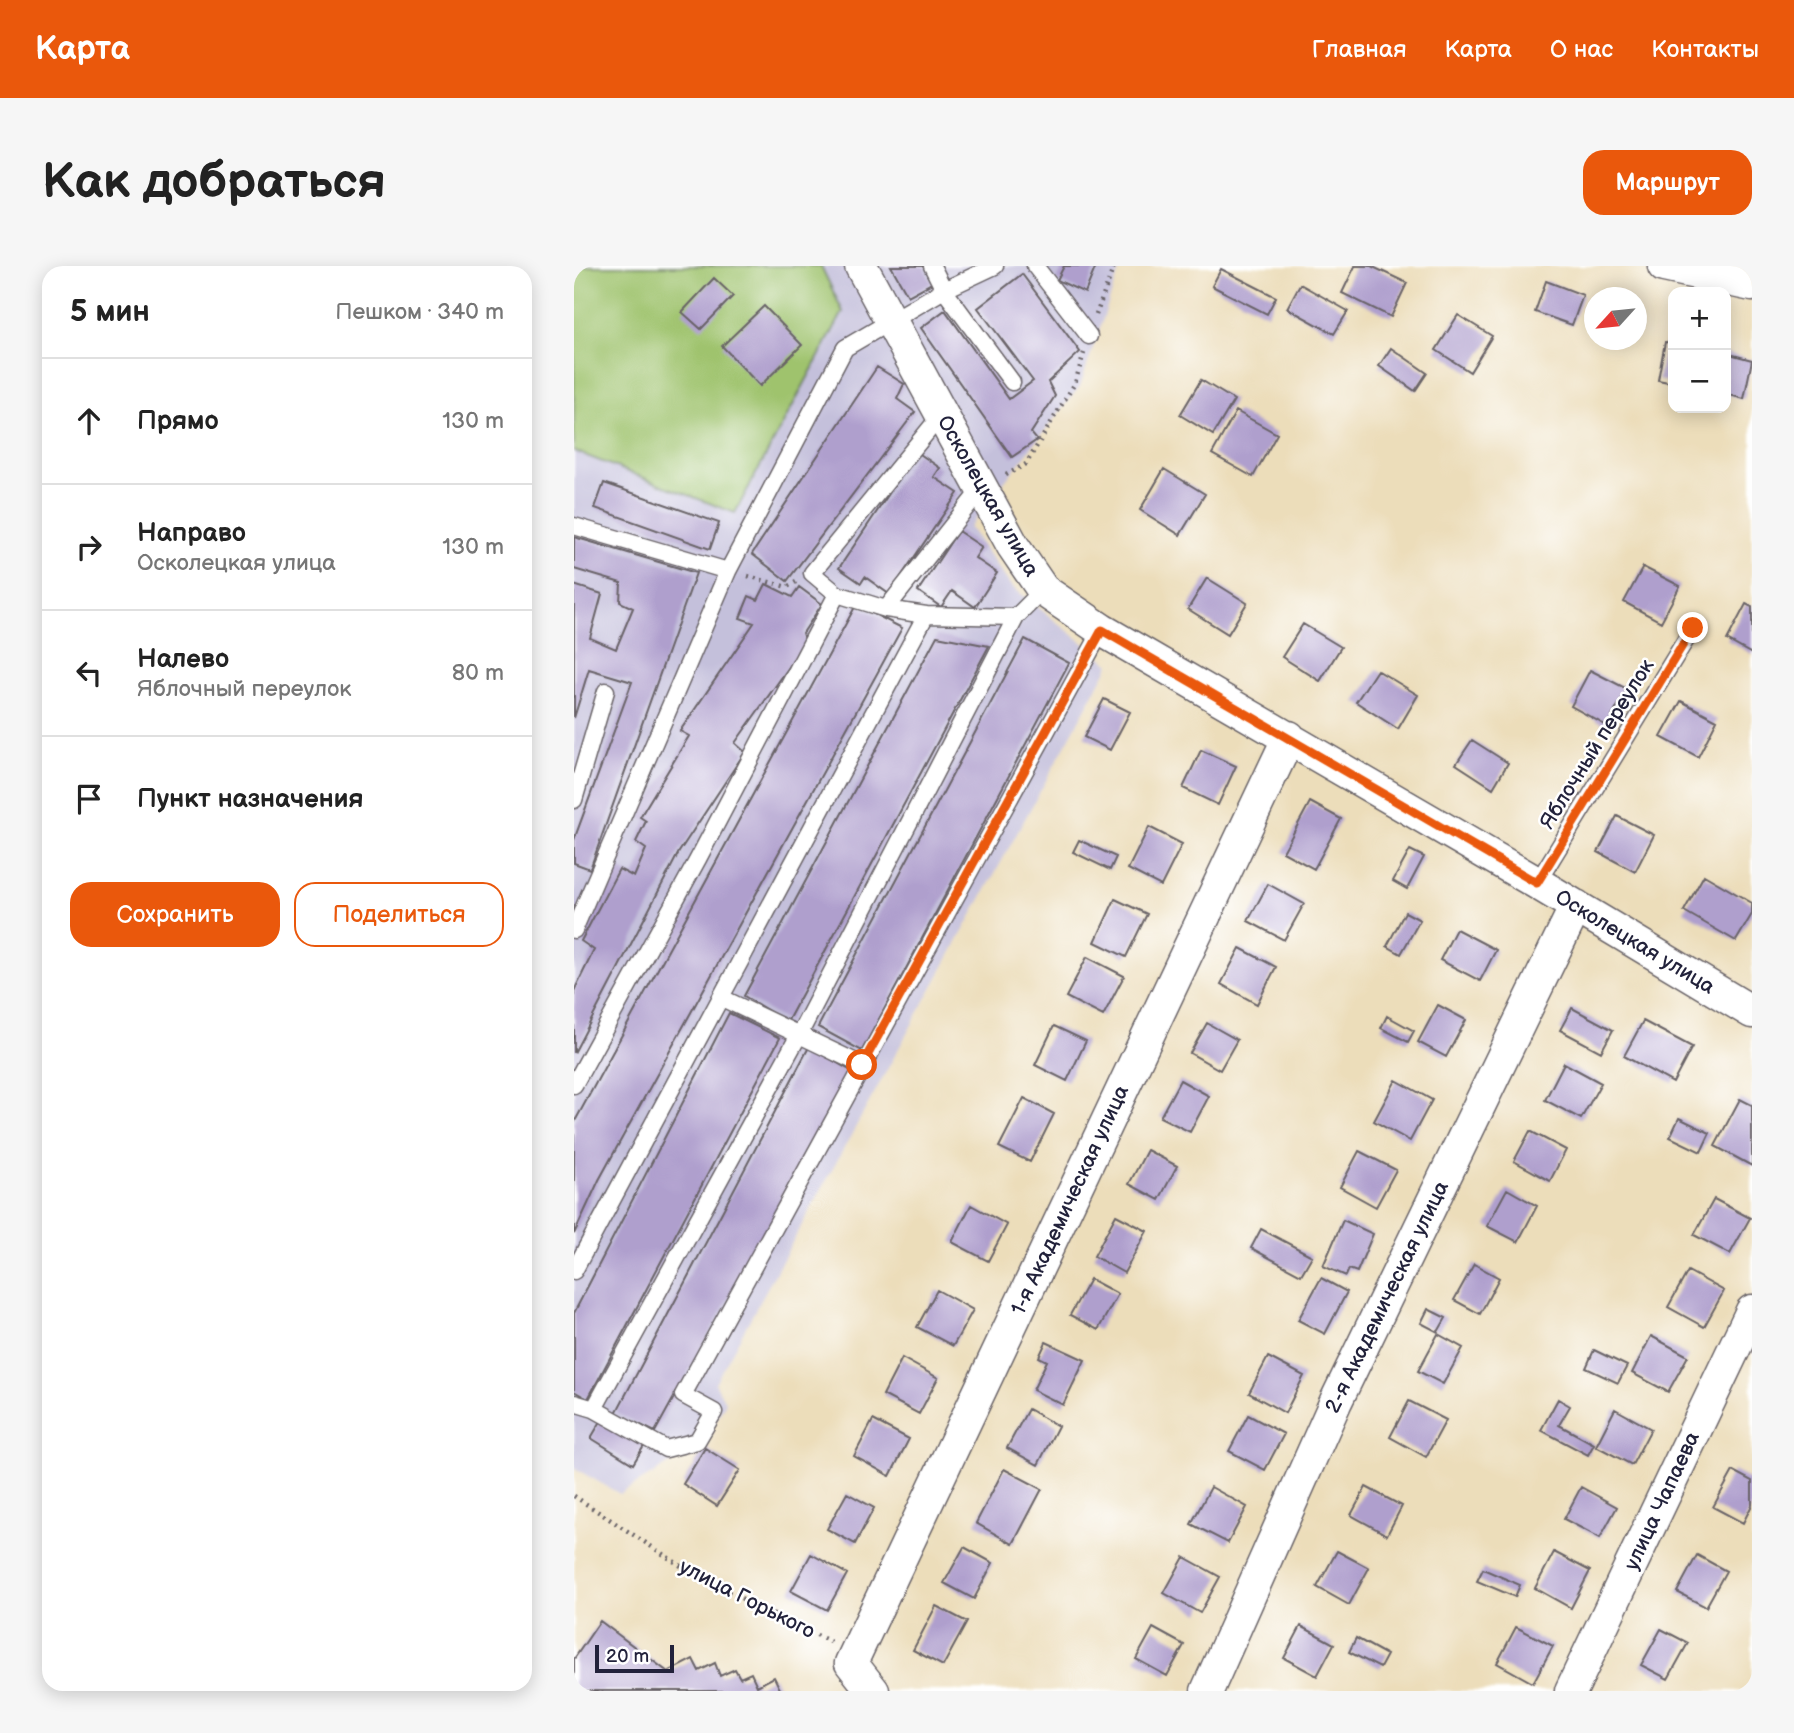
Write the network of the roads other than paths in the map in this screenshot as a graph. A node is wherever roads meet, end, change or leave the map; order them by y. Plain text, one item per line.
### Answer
1 (861, 266) edge
2 (932, 266) edge
3 (995, 266) edge
4 (1035, 266) edge
5 (1664, 266) edge
6 (1752, 285) edge
7 (944, 290) junction
8 (890, 321) junction
9 (1089, 336) road end
10 (1013, 382) dead end
11 (941, 415) junction
12 (981, 489) junction
13 (574, 526) edge
14 (728, 570) junction
15 (1042, 590) junction
16 (837, 594) junction
17 (886, 609) junction
18 (926, 615) junction
19 (1017, 617) junction
20 (1693, 628) dead end
21 (1102, 630) junction
22 (606, 691) dead end
23 (1289, 737) junction
24 (574, 800) edge
25 (1537, 883) junction
26 (1576, 906) junction
27 (574, 930) edge
28 (722, 998) junction
29 (1752, 1012) edge
30 (800, 1033) junction
31 (862, 1065) junction
32 (574, 1085) edge
33 (574, 1271) edge
34 (1752, 1311) edge
35 (574, 1403) edge
36 (594, 1409) junction
37 (873, 1691) edge
38 (1207, 1691) edge
39 (1572, 1691) edge

1 - 8 street, Осколецкая улица
2 - 7 lane
3 - 7 lane
4 - 9 lane
5 - 6 street
7 - 8 lane
7 - 10 lane
8 - 11 street, Осколецкая улица
8 - 14 lane
11 - 12 street, Осколецкая улица
11 - 16 lane
12 - 15 street, Осколецкая улица
12 - 17 lane
13 - 14 lane
14 - 27 lane
15 - 19 lane
15 - 21 street, Осколецкая улица
16 - 17 lane
16 - 32 lane
17 - 18 lane
18 - 19 lane
18 - 28 lane
19 - 30 lane
20 - 25 lane, Яблочный переулок
21 - 23 street, Осколецкая улица
21 - 31 lane
22 - 24 lane
23 - 25 street, Осколецкая улица
23 - 37 street, 1-я Академическая улица
25 - 26 street, Осколецкая улица
26 - 29 street, Осколецкая улица
26 - 38 street, 2-я Академическая улица
28 - 30 lane
28 - 33 lane
30 - 31 lane
30 - 36 lane
31 - 36 lane
34 - 39 street, улица Чапаева
35 - 36 lane

